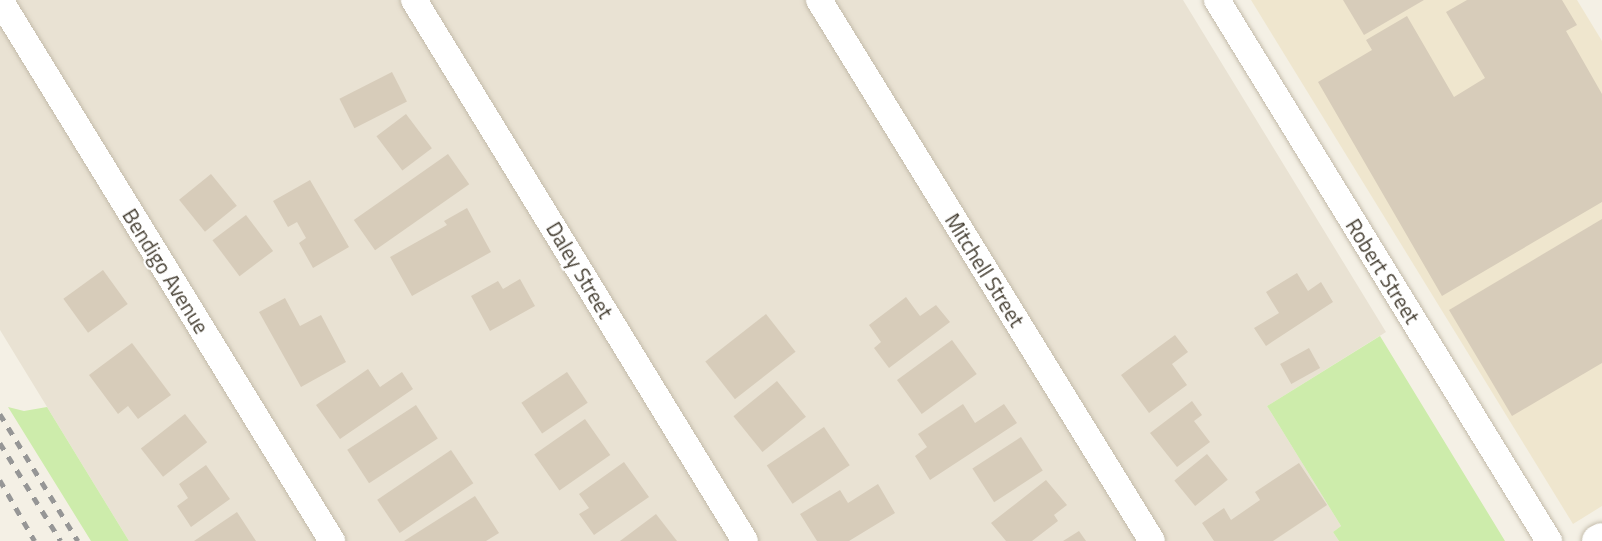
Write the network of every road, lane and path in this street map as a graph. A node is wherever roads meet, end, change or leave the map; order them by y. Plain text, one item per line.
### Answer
1 (0, 0) edge
2 (414, 0) edge
3 (819, 0) edge
4 (1217, 0) edge
5 (332, 541) edge
6 (745, 541) edge
7 (1152, 541) edge
8 (1549, 541) edge

1 - 5 street, Bendigo Avenue
2 - 6 street, Daley Street
3 - 7 street, Mitchell Street
4 - 8 street, Robert Street

